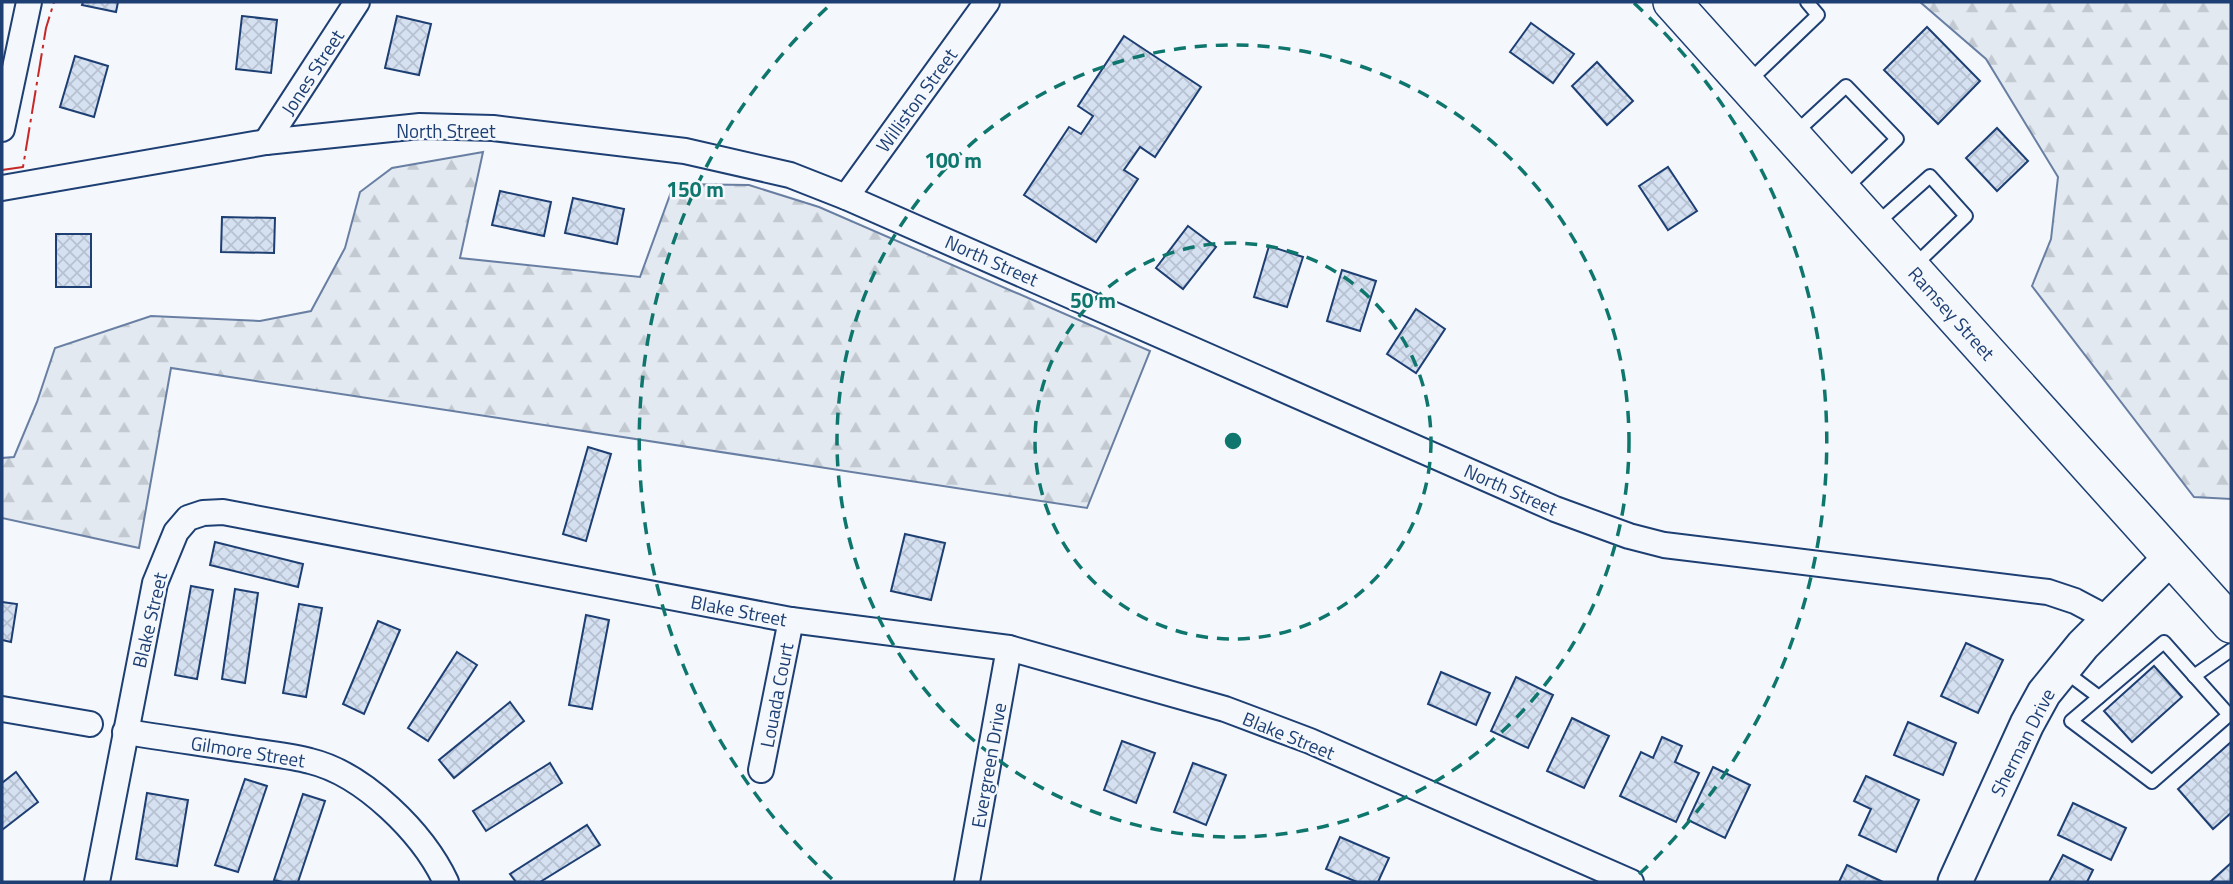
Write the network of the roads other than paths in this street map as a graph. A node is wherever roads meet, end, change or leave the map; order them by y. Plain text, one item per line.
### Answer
1 (29, 2) edge
2 (357, 2) edge
3 (986, 2) edge
4 (1672, 2) edge
5 (1807, 2) edge
6 (1746, 84) junction
7 (2, 129) edge
8 (1792, 136) junction
9 (267, 142) junction
10 (2, 188) edge
11 (1842, 191) junction
12 (846, 197) junction
13 (1874, 226) junction
14 (1911, 268) junction
15 (2171, 557) junction
16 (2109, 619) junction
17 (791, 620) junction
18 (2231, 624) edge
19 (1009, 648) junction
20 (2231, 650) edge
21 (2062, 669) junction
22 (2194, 676) junction
23 (2099, 697) junction
24 (2, 709) edge
25 (2230, 714) edge
26 (90, 724) dead end
27 (125, 732) junction
28 (761, 770) dead end
29 (97, 882) edge
30 (446, 882) edge
31 (967, 882) edge
32 (1631, 882) edge
33 (1955, 882) edge

1 - 7 street
2 - 9 street, Jones Street
3 - 12 street, Williston Street
4 - 6 main road, Ramsey Street
5 - 6 lane
6 - 8 main road, Ramsey Street
8 - 11 main road, Ramsey Street
8 - 11 lane
9 - 10 street, North Street
9 - 12 street, North Street
11 - 13 main road, Ramsey Street
12 - 16 street, North Street
13 - 14 main road, Ramsey Street
13 - 14 lane
14 - 15 main road, Ramsey Street
15 - 16 street, Sherman Drive
15 - 18 main road, Ramsey Street
16 - 21 street, Sherman Drive
17 - 19 street, Blake Street
17 - 27 street, Blake Street
17 - 28 street, Louada Court
19 - 31 street, Evergreen Drive
19 - 32 street, Blake Street
20 - 22 lane
21 - 23 lane
21 - 33 street, Sherman Drive
22 - 23 lane
22 - 25 lane
23 - 25 lane
24 - 26 street
27 - 29 street, Blake Street
27 - 30 street, Gilmore Street

